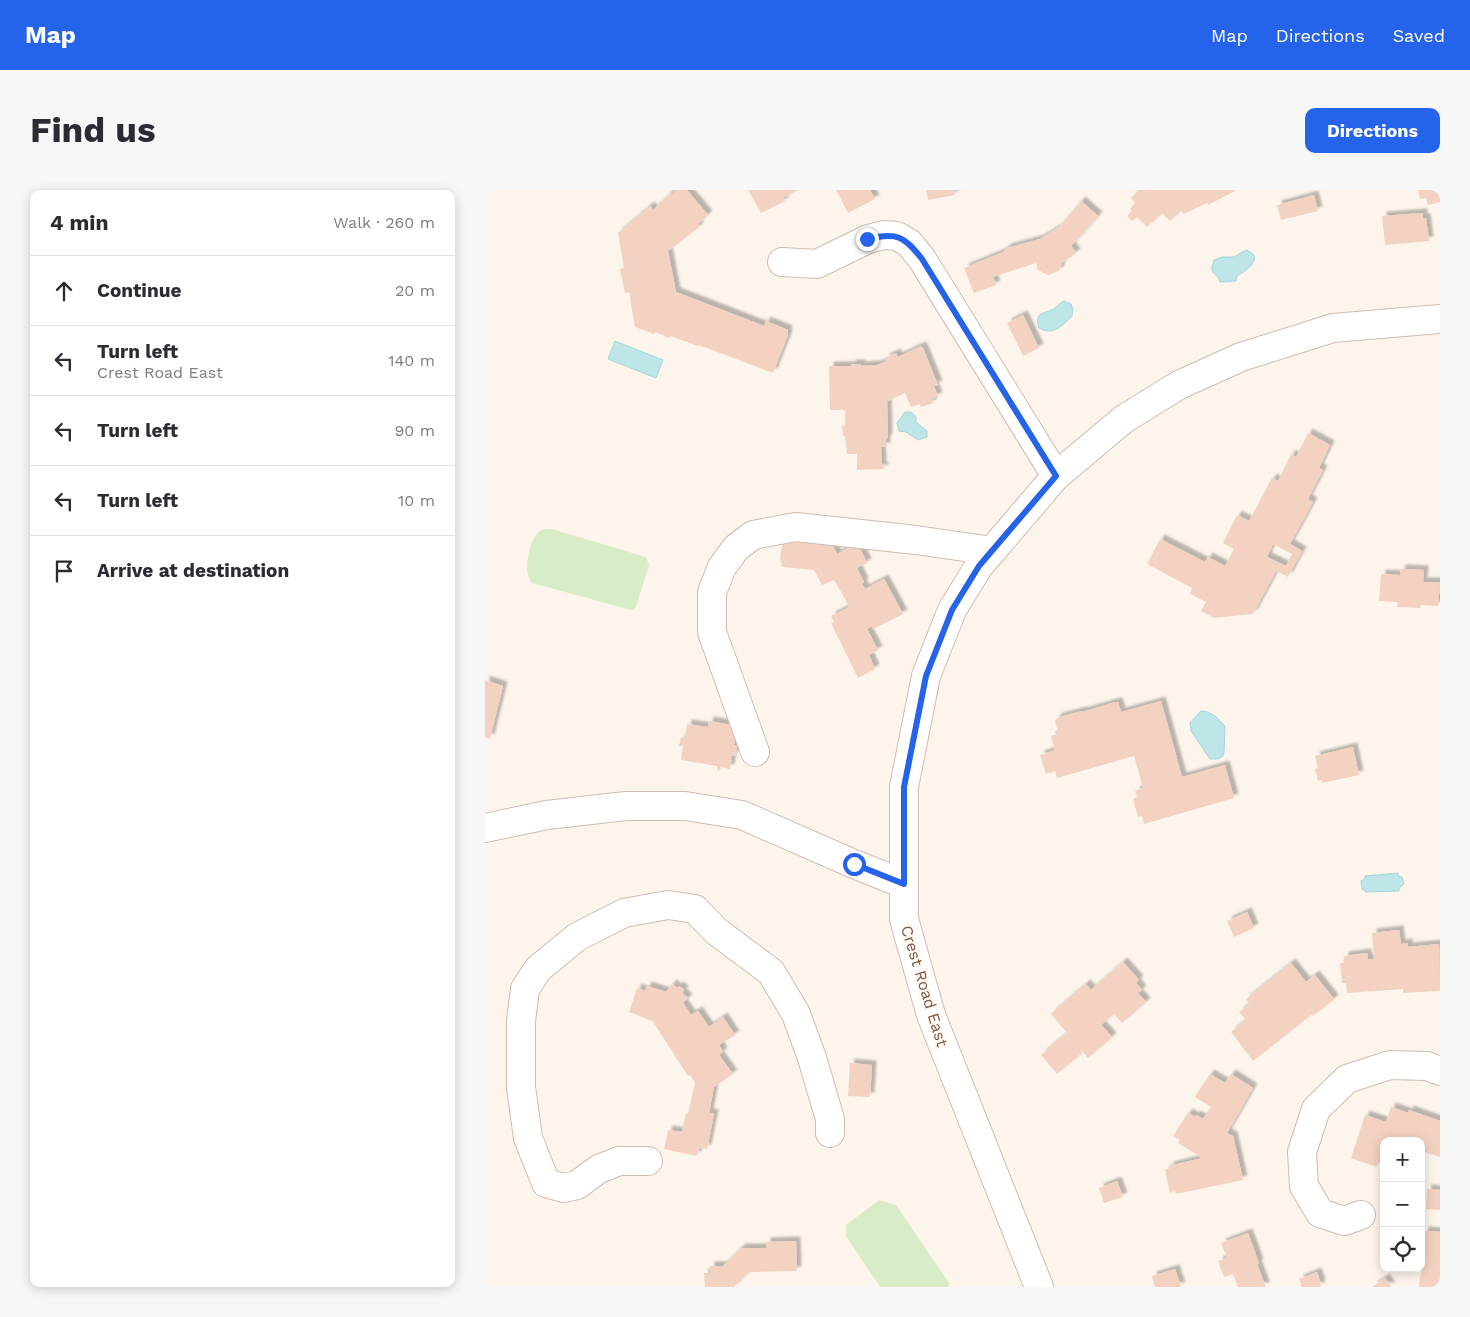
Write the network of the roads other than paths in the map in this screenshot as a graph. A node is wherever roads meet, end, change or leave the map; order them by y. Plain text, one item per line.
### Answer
1 (782, 262) dead end
2 (1440, 319) edge
3 (1056, 476) junction
4 (992, 551) junction
5 (755, 752) dead end
6 (485, 828) edge
7 (904, 884) junction
8 (1440, 1071) edge
9 (830, 1133) dead end
10 (648, 1162) dead end
11 (1361, 1214) dead end
12 (1039, 1287) edge

1 - 3 street
2 - 3 street, Crest Road East
3 - 4 street, Crest Road East
4 - 5 street
4 - 7 street, Crest Road East
6 - 7 street
7 - 12 street, Crest Road East
8 - 11 street
9 - 10 street

